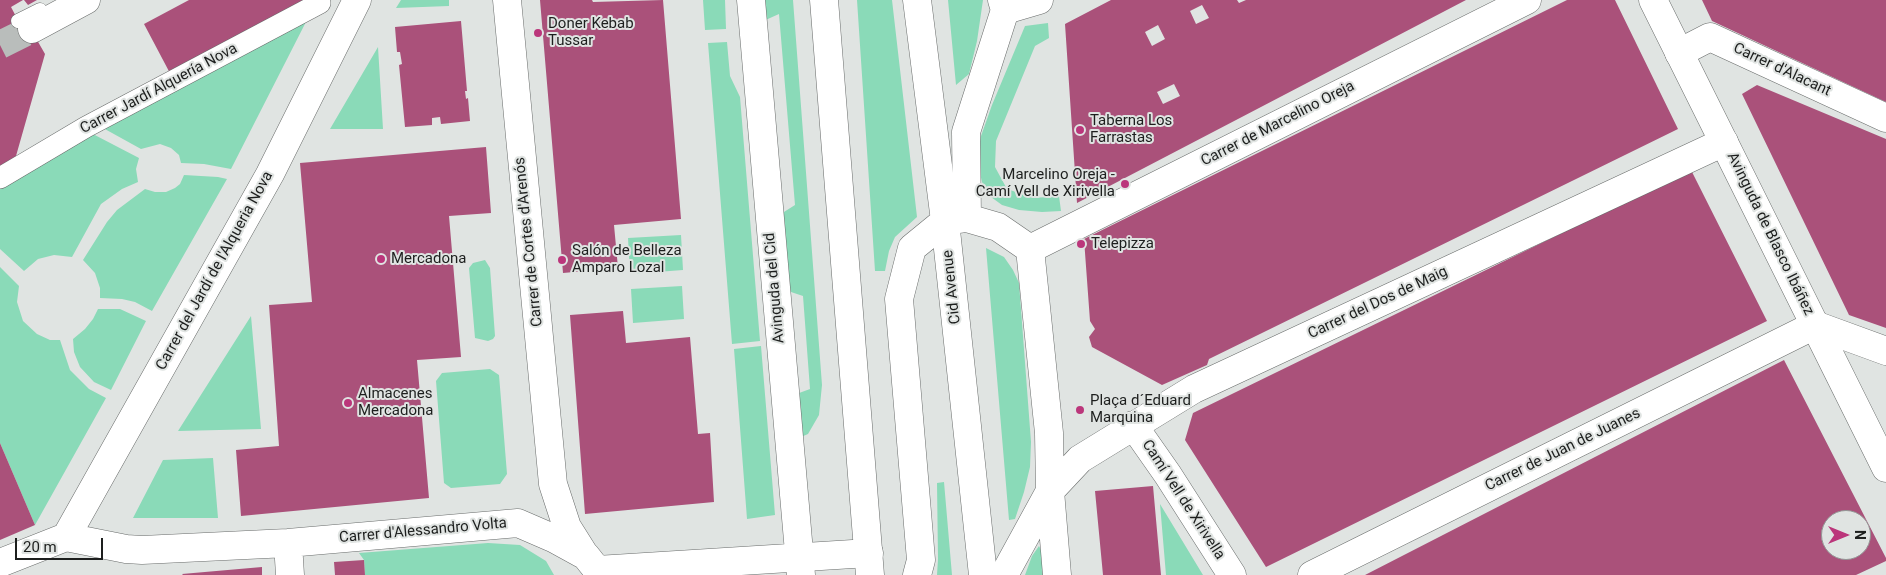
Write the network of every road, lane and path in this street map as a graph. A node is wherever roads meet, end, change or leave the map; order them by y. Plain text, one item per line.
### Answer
1 (507, 0) edge
2 (751, 0) edge
3 (824, 0) edge
4 (917, 0) edge
5 (1040, 0) edge
6 (1527, 0) edge
7 (1653, 0) edge
8 (356, 1) edge
9 (320, 2) dead end
10 (76, 5) edge
11 (1004, 5) edge
12 (25, 25) tunnel mouth
13 (1679, 53) junction
14 (1886, 118) edge
15 (1724, 142) junction
16 (0, 178) edge
17 (956, 219) junction
18 (1030, 249) junction
19 (1815, 325) junction
20 (1886, 352) edge
21 (1133, 425) junction
22 (1886, 468) edge
23 (553, 484) junction
24 (1050, 491) junction
25 (518, 523) junction
26 (66, 537) junction
27 (288, 543) junction
28 (0, 563) edge
29 (869, 564) edge
30 (800, 566) edge
31 (593, 567) edge
32 (290, 575) edge
33 (917, 575) edge
34 (983, 575) edge
35 (1004, 575) edge
36 (1057, 575) edge
37 (1232, 575) edge
38 (1312, 575) edge

1 - 23 street, Carrer de Cortes d'Arenós
2 - 30 street, Avinguda del Cid
3 - 29 street
4 - 17 street, Cid Avenue
5 - 11 street
6 - 18 street, Carrer de Marcelino Oreja
7 - 13 street, Avinguda de Blasco Ibáñez
8 - 26 street, Carrer del Jardí de l'Alqueria Nova
9 - 16 street, Carrer Jardí Alquería Nova
10 - 12 street
11 - 17 street
13 - 14 street, Carrer d'Alacant
13 - 15 street, Avinguda de Blasco Ibáñez
15 - 19 street, Avinguda de Blasco Ibáñez
15 - 21 street, Carrer del Dos de Maig
17 - 18 street
17 - 33 street
17 - 34 street, Cid Avenue
18 - 24 street
19 - 20 street
19 - 22 street, Avinguda de Blasco Ibáñez
19 - 38 street, Carrer de Juan de Juanes
21 - 24 street, Carrer del Dos de Maig
21 - 37 street, Camí Vell de Xirivella
23 - 25 street
23 - 31 street, Carrer de Cortes d'Arenós
24 - 35 street, Carrer del Dos de Maig
24 - 36 street
25 - 27 street, Carrer d'Alessandro Volta
25 - 31 street, Carrer d'Alessandro Volta
26 - 27 street, Carrer d'Alessandro Volta
26 - 28 street
27 - 32 street
29 - 30 street
30 - 31 street

